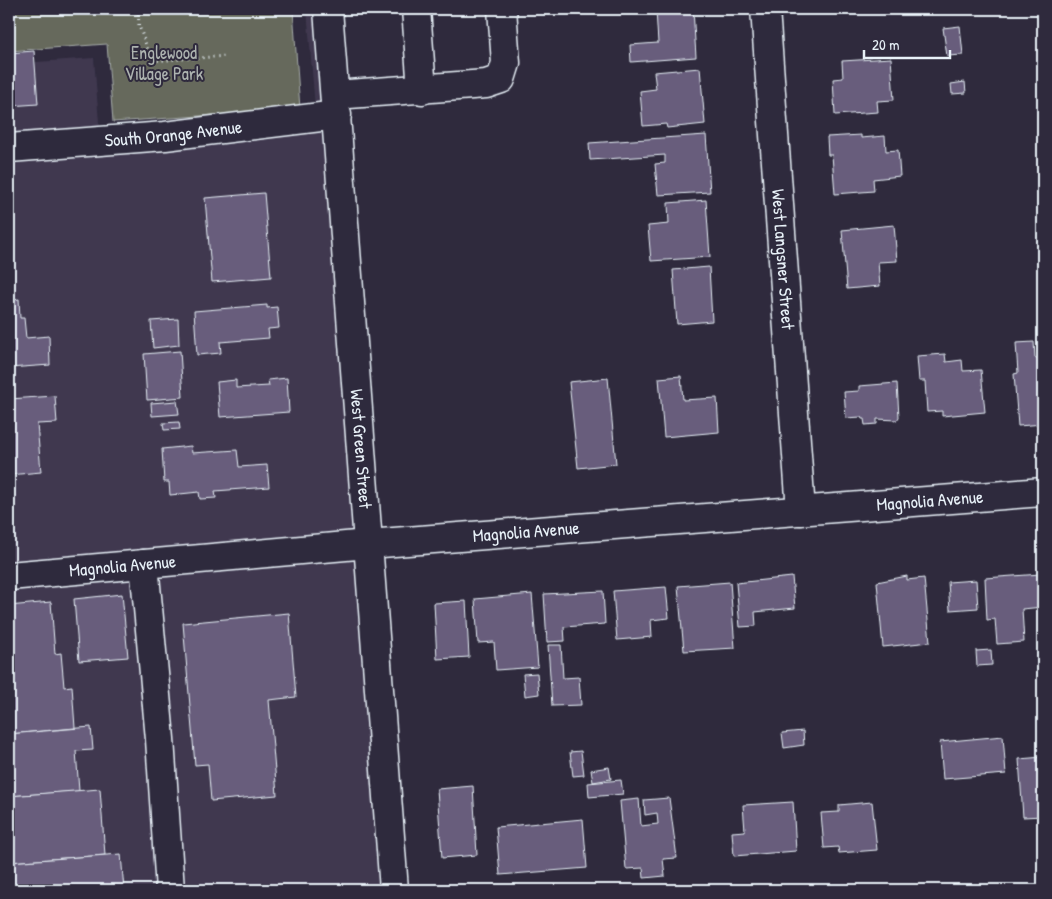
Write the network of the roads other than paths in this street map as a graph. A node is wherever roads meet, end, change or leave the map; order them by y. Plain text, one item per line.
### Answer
1 (328, 9) edge
2 (416, 9) edge
3 (502, 9) edge
4 (765, 9) edge
5 (422, 90) junction
6 (336, 105) junction
7 (9, 148) edge
8 (1043, 492) edge
9 (801, 511) junction
10 (368, 544) junction
11 (144, 564) junction
12 (9, 576) edge
13 (170, 890) edge
14 (394, 890) edge

1 - 6 street, West Green Street
2 - 5 street
3 - 5 street, South Orange Avenue
4 - 9 street, West Langsner Street
5 - 6 street, South Orange Avenue
6 - 7 street, South Orange Avenue
6 - 10 street, West Green Street
8 - 9 street, Magnolia Avenue
9 - 10 street, Magnolia Avenue
10 - 11 street, Magnolia Avenue
10 - 14 street, West Green Street
11 - 12 street, Magnolia Avenue
11 - 13 street

